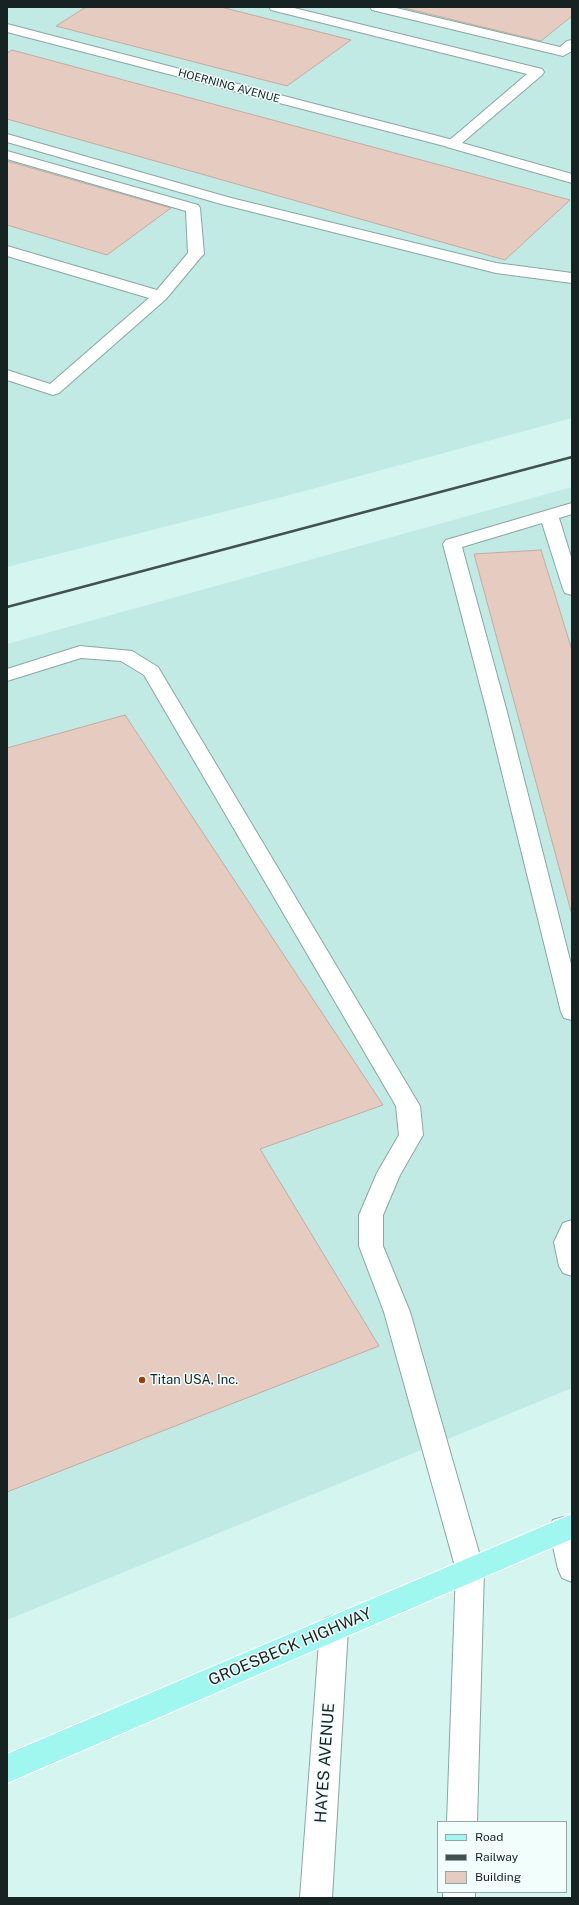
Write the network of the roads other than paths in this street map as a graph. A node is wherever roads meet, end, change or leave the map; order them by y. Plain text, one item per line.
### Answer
1 (275, 7) edge
2 (376, 7) edge
3 (7, 28) edge
4 (572, 44) edge
5 (7, 138) edge
6 (452, 144) junction
7 (7, 155) edge
8 (572, 179) edge
9 (7, 251) edge
10 (572, 278) edge
11 (160, 296) junction
12 (7, 376) edge
13 (572, 508) edge
14 (549, 515) junction
15 (572, 589) edge
16 (7, 675) edge
17 (572, 1012) edge
18 (572, 1230) edge
19 (572, 1266) edge
20 (568, 1528) edge
21 (572, 1568) edge
22 (470, 1570) junction
23 (334, 1628) junction
24 (7, 1769) edge
25 (462, 1821) edge
26 (316, 1898) edge

1 - 6 street
2 - 4 street
3 - 6 street, HOERNING AVENUE
5 - 10 street
6 - 8 street, HOERNING AVENUE
7 - 11 street
9 - 11 street
11 - 12 street
13 - 14 street
14 - 15 street
14 - 17 street
16 - 22 street
18 - 19 street
20 - 21 street
20 - 22 main road, GROESBECK HIGHWAY
22 - 23 main road, GROESBECK HIGHWAY
22 - 25 street
23 - 24 main road, GROESBECK HIGHWAY
23 - 26 street, HAYES AVENUE

